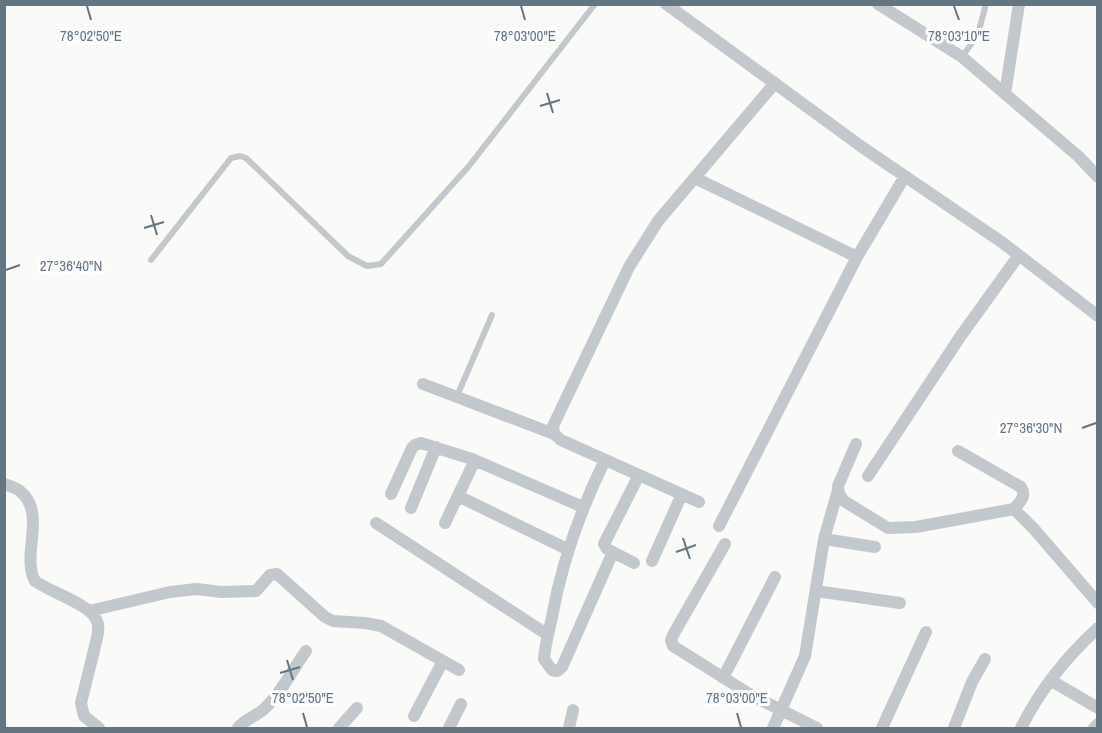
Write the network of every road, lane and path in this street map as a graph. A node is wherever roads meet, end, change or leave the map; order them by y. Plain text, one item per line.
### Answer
1 (595, 4) edge
2 (666, 4) edge
3 (878, 4) edge
4 (986, 4) edge
5 (1018, 4) edge
6 (962, 57) junction
7 (775, 84) junction
8 (1005, 94) junction
9 (905, 176) junction
10 (1098, 177) edge
11 (695, 178) junction
12 (1019, 255) junction
13 (857, 257) junction
14 (151, 260) dead end
15 (492, 315) dead end
16 (1098, 316) edge
17 (423, 384) dead end
18 (457, 397) junction
19 (554, 434) junction
20 (856, 444) dead end
21 (436, 447) junction
22 (958, 451) dead end
23 (475, 460) junction
24 (605, 460) junction
25 (639, 475) junction
26 (868, 476) dead end
27 (4, 484) edge
28 (838, 490) junction
29 (391, 494) dead end
30 (682, 494) junction
31 (458, 496) junction
32 (699, 502) dead end
33 (583, 507) junction
34 (411, 508) dead end
35 (1014, 509) junction
36 (376, 523) dead end
37 (445, 523) dead end
38 (719, 526) dead end
39 (824, 539) junction
40 (725, 544) dead end
41 (875, 547) dead end
42 (567, 549) junction
43 (613, 552) junction
44 (652, 561) dead end
45 (634, 563) dead end
46 (775, 577) dead end
47 (816, 591) junction
48 (900, 603) dead end
49 (1098, 603) edge
50 (89, 611) junction
51 (1098, 628) edge
52 (926, 632) dead end
53 (548, 635) junction
54 (306, 651) dead end
55 (985, 659) dead end
56 (443, 661) junction
57 (459, 670) dead end
58 (723, 678) junction
59 (1050, 680) junction
60 (461, 704) dead end
61 (357, 708) dead end
62 (1098, 708) edge
63 (573, 710) dead end
64 (781, 712) junction
65 (414, 716) dead end
66 (1098, 724) edge
67 (99, 729) edge
68 (238, 729) edge
69 (339, 729) edge
70 (449, 729) edge
71 (569, 729) edge
72 (772, 729) edge
73 (817, 729) edge
74 (882, 729) edge
75 (954, 729) edge
76 (1021, 729) edge
77 (1094, 729) edge

1 - 14 lane
2 - 7 street
3 - 6 street
4 - 6 lane
5 - 8 street
6 - 8 street
7 - 9 street
7 - 11 street
8 - 10 street
9 - 12 street
9 - 13 street
11 - 13 street
11 - 19 street
12 - 16 street
12 - 26 street
13 - 38 street
15 - 18 lane
17 - 18 street
18 - 19 street
19 - 24 street
20 - 28 street
21 - 23 street
21 - 29 street
21 - 34 street
22 - 35 street
23 - 31 street
23 - 33 street
24 - 25 street
24 - 33 street
25 - 30 street
25 - 43 street
27 - 50 street
28 - 35 street
28 - 39 street
30 - 32 street
30 - 44 street
31 - 37 street
31 - 42 street
33 - 42 street
35 - 49 street
36 - 53 street
39 - 41 street
39 - 47 street
40 - 58 street
42 - 53 street
43 - 45 street
43 - 53 street
46 - 58 street
47 - 48 street
47 - 64 street
50 - 56 street
50 - 67 street
51 - 59 street
52 - 74 street
54 - 68 street
55 - 75 street
56 - 57 street
56 - 65 street
58 - 64 street
59 - 62 street
59 - 76 street
60 - 70 street
61 - 69 street
63 - 71 street
64 - 72 street
64 - 73 street
66 - 77 street

